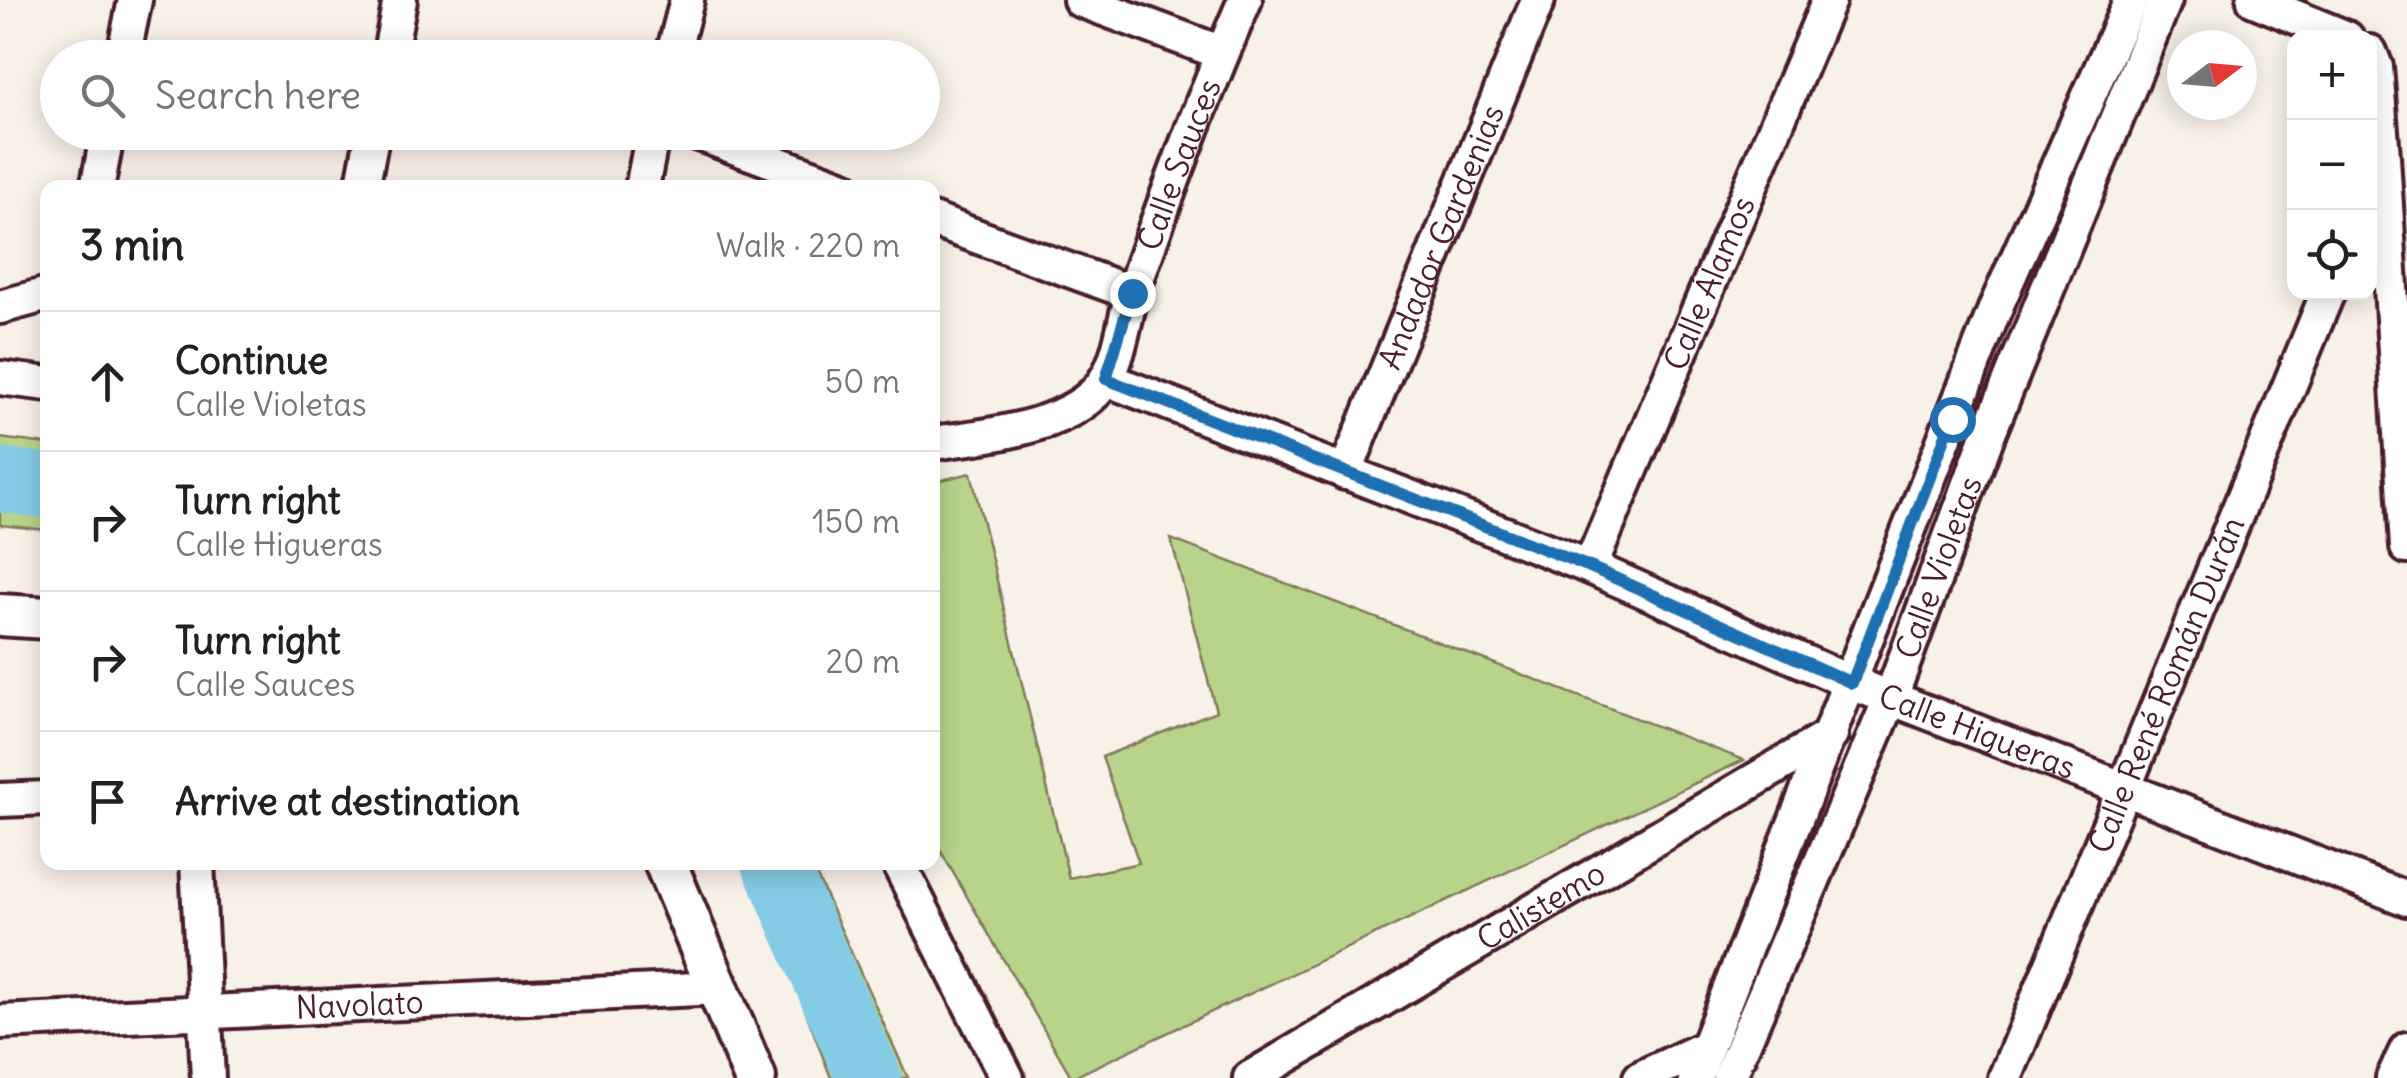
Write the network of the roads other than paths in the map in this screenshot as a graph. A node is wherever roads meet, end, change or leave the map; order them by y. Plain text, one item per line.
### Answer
1 (135, 0) edge
2 (400, 0) edge
3 (687, 0) edge
4 (1080, 0) edge
5 (1245, 0) edge
6 (1538, 0) edge
7 (1829, 0) edge
8 (2132, 0) edge
9 (2165, 0) edge
10 (2254, 0) edge
11 (2327, 30) edge
12 (127, 40) edge
13 (392, 40) edge
14 (677, 40) edge
15 (1222, 53) junction
16 (2377, 77) edge
17 (104, 150) edge
18 (369, 150) edge
19 (649, 150) edge
20 (742, 150) edge
21 (2384, 157) junction
22 (2377, 174) edge
23 (99, 180) edge
24 (364, 180) edge
25 (644, 180) edge
26 (823, 180) edge
27 (940, 223) edge
28 (1132, 293) junction
29 (40, 296) edge
30 (2325, 300) edge
31 (0, 307) edge
32 (0, 378) edge
33 (1106, 379) junction
34 (40, 383) edge
35 (2403, 393) edge
36 (1952, 419) junction
37 (1988, 434) junction
38 (940, 442) edge
39 (1345, 473) junction
40 (2407, 547) edge
41 (1590, 567) junction
42 (0, 615) edge
43 (40, 618) edge
44 (1852, 683) junction
45 (1891, 697) junction
46 (1831, 735) junction
47 (2122, 789) junction
48 (40, 798) edge
49 (0, 800) edge
50 (197, 870) edge
51 (668, 870) edge
52 (902, 870) edge
53 (2407, 900) edge
54 (719, 988) junction
55 (205, 1012) junction
56 (0, 1022) edge
57 (2407, 1049) edge
58 (1701, 1063) edge
59 (208, 1078) edge
60 (755, 1078) edge
61 (1008, 1078) edge
62 (1250, 1078) edge
63 (1640, 1078) edge
64 (1728, 1078) edge
65 (2004, 1078) edge
66 (2393, 1078) edge

1 - 12 street
2 - 13 street
3 - 14 street
4 - 15 street
5 - 15 street, Calle Sauces
6 - 39 street, Andador Gardenias
7 - 41 street, Calle Álamos
8 - 36 street, Calle Violetas
9 - 37 street, Calle Violetas
10 - 11 street
15 - 28 street, Calle Sauces
16 - 21 street
17 - 23 street
18 - 24 street
19 - 25 street
20 - 26 street
21 - 22 street
21 - 35 street
27 - 28 street
28 - 33 street, Calle Sauces
29 - 31 street
30 - 47 street, Calle René Román Durán
32 - 34 street
33 - 38 street
33 - 39 street, Calle Higueras
35 - 40 street
36 - 37 street
36 - 44 street, Calle Violetas
37 - 45 street, Calle Violetas
39 - 41 street, Calle Higueras
41 - 44 street, Calle Higueras
42 - 43 street
44 - 45 street, Calle Higueras
44 - 46 street, Calle Violetas
45 - 47 street, Calle Higueras
45 - 64 street, Calle Violetas
46 - 58 street, Calle Violetas
46 - 62 street, Calistemo
47 - 53 street, Calle Higueras
47 - 65 street, Calle René Román Durán
48 - 49 street
50 - 55 street
51 - 54 street
52 - 61 street
54 - 55 street, Navolato
54 - 60 street
55 - 56 street, Navolato
55 - 59 street
57 - 66 street
58 - 63 street

